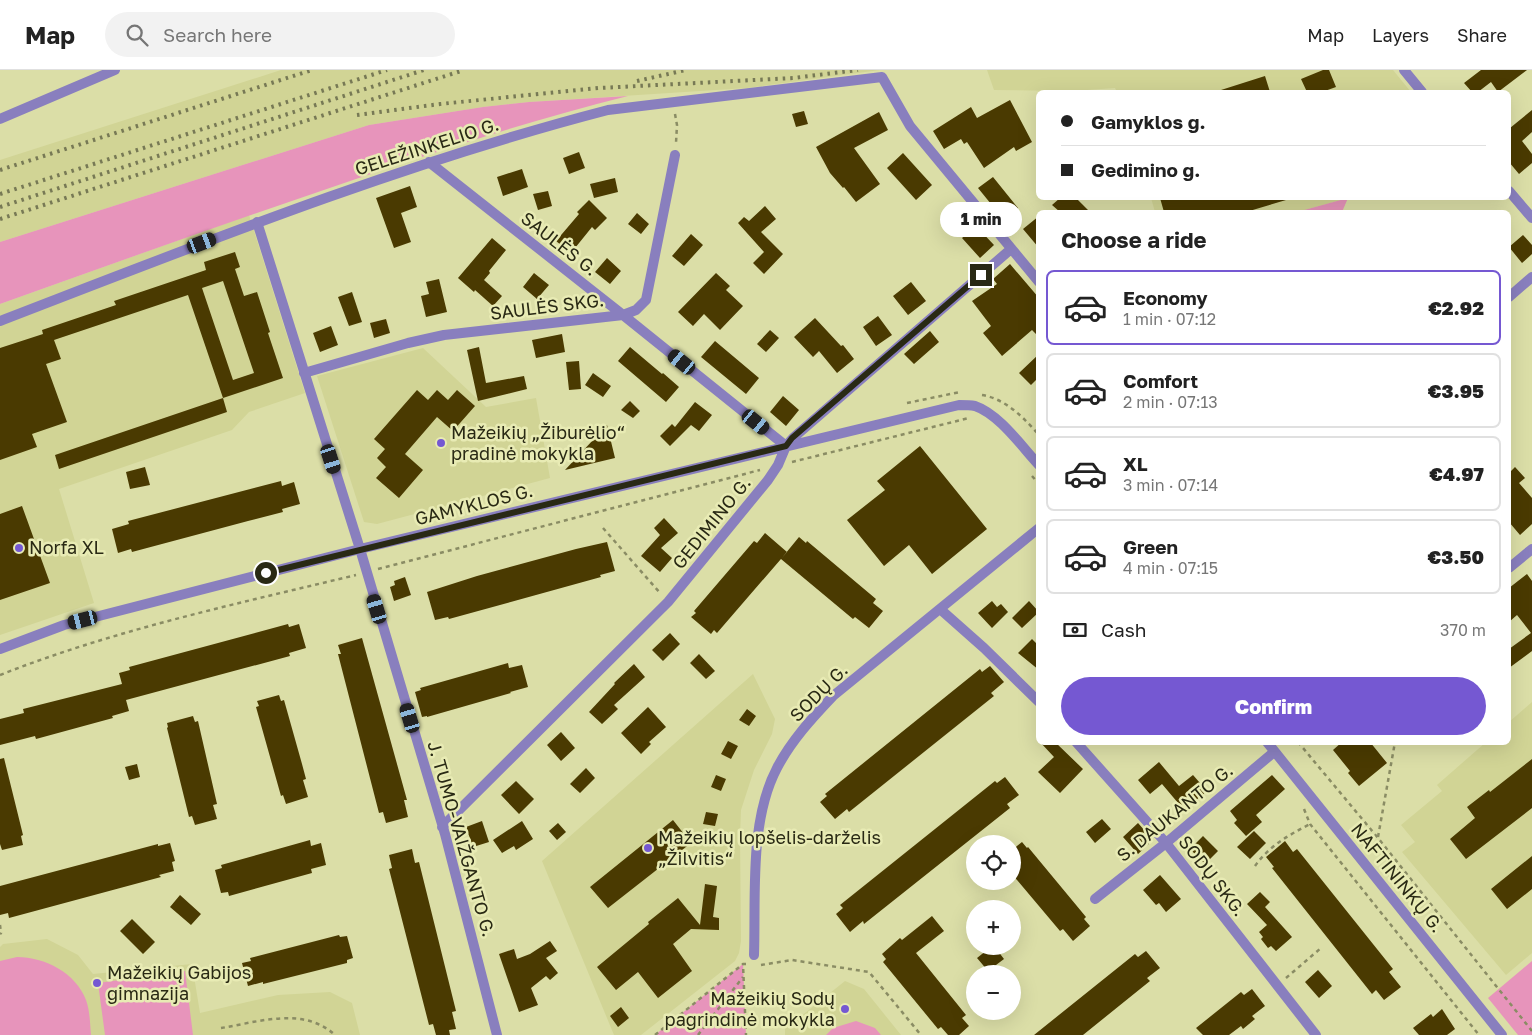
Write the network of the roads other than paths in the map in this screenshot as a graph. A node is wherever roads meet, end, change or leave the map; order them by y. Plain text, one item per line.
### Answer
1 (115, 70) edge
2 (1404, 70) edge
3 (1420, 90) edge
4 (0, 120) edge
5 (675, 155) road end
6 (429, 162) junction
7 (1511, 193) edge
8 (1532, 218) edge
9 (257, 222) junction
10 (1011, 249) junction
11 (1532, 277) edge
12 (1036, 278) edge
13 (1511, 295) edge
14 (623, 315) junction
15 (0, 321) edge
16 (304, 373) junction
17 (786, 446) junction
18 (1036, 462) edge
19 (1036, 530) edge
20 (360, 549) junction
21 (1532, 549) edge
22 (1511, 566) edge
23 (940, 609) junction
24 (0, 649) edge
25 (1036, 699) edge
26 (1079, 745) edge
27 (1269, 745) edge
28 (1274, 752) junction
29 (442, 827) junction
30 (1166, 843) junction
31 (1095, 899) dead end
32 (753, 960) road end
33 (497, 1035) edge
34 (1316, 1035) edge
35 (1502, 1035) edge

1 - 4 street
2 - 3 street
5 - 14 street, SAULĖS SKG.
6 - 9 street, GELEŽINKELIO G.
6 - 10 street, GELEŽINKELIO G.
6 - 14 street, SAULĖS G.
7 - 8 street
9 - 15 street, GELEŽINKELIO G.
9 - 16 street, J. TUMO-VAIŽGANTO G.
10 - 12 street
10 - 17 street, GEDIMINO G.
11 - 13 street
14 - 16 street, SAULĖS SKG.
14 - 17 street, SAULĖS G.
16 - 20 street, J. TUMO-VAIŽGANTO G.
17 - 18 street, GAMYKLOS G.
17 - 20 street, GAMYKLOS G.
17 - 29 street, GEDIMINO G.
19 - 23 street, SODŲ G.
20 - 24 street, GAMYKLOS G.
20 - 29 street, J. TUMO-VAIŽGANTO G.
21 - 22 street
23 - 25 street
23 - 32 street, SODŲ G.
26 - 30 street, SODŲ SKG.
27 - 28 street, NAFTININKŲ G.
28 - 30 street, S. DAUKANTO G.
28 - 35 street, NAFTININKŲ G.
29 - 33 street, J. TUMO-VAIŽGANTO G.
30 - 31 street, S. DAUKANTO G.
30 - 34 street, SODŲ SKG.

